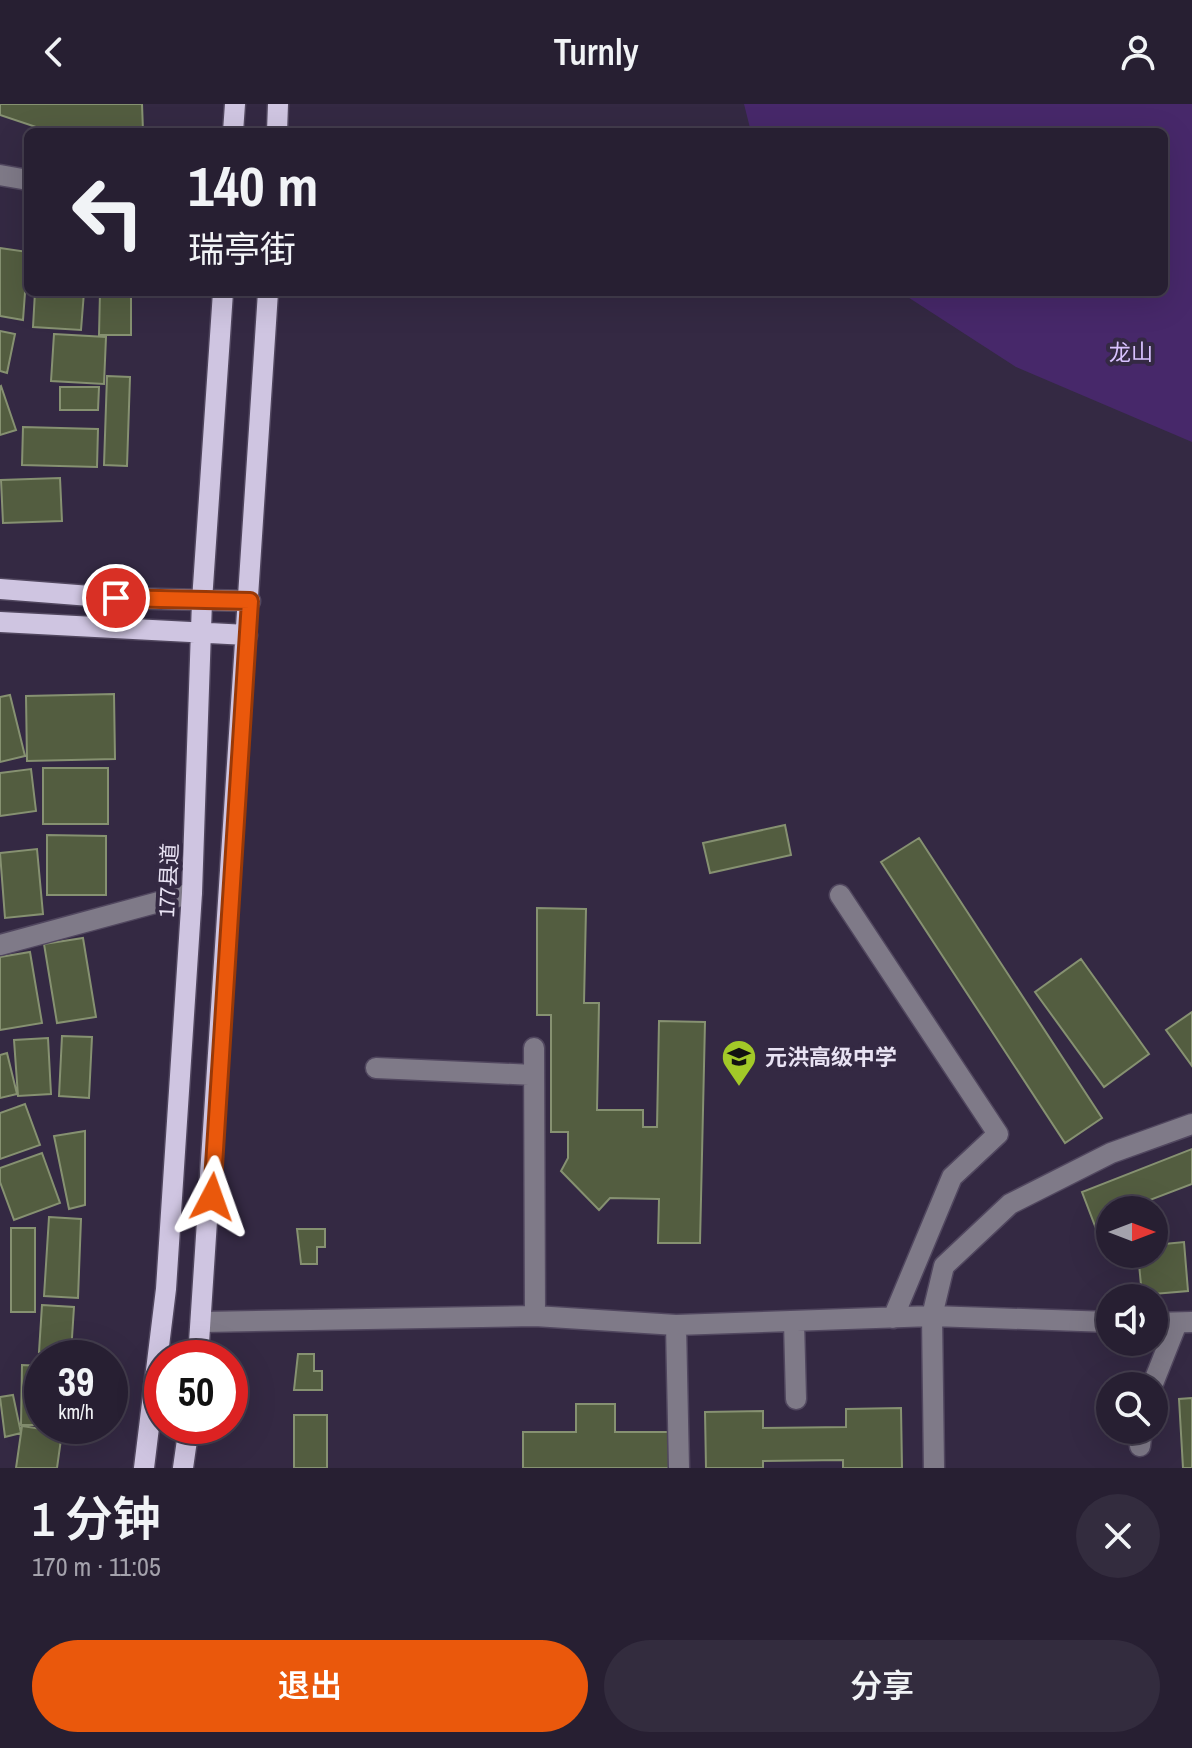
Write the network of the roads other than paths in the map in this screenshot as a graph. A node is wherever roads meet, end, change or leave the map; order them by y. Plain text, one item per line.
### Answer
1 (235, 104) edge
2 (278, 104) edge
3 (233, 128) edge
4 (277, 128) edge
5 (0, 175) edge
6 (24, 179) edge
7 (223, 296) edge
8 (268, 296) edge
9 (0, 589) edge
10 (202, 601) junction
11 (250, 601) junction
12 (0, 622) edge
13 (201, 634) junction
14 (247, 635) junction
15 (192, 893) junction
16 (840, 895) dead end
17 (0, 945) edge
18 (534, 1048) dead end
19 (376, 1068) dead end
20 (534, 1075) junction
21 (1192, 1124) edge
22 (535, 1316) junction
23 (932, 1316) junction
24 (893, 1318) junction
25 (204, 1322) junction
26 (794, 1322) junction
27 (1096, 1322) edge
28 (1184, 1322) edge
29 (676, 1325) junction
30 (201, 1340) edge
31 (1159, 1372) edge
32 (796, 1399) dead end
33 (186, 1444) edge
34 (144, 1468) edge
35 (183, 1468) edge
36 (679, 1468) edge
37 (934, 1468) edge

1 - 3 main road
2 - 4 main road
5 - 6 street
7 - 10 main road, 177县道
8 - 11 main road
9 - 10 main road
10 - 11 main road
10 - 13 main road, 177县道
11 - 14 main road
12 - 13 main road
13 - 14 main road
13 - 15 main road, 177县道
14 - 25 main road
15 - 17 street
15 - 34 main road, 177县道
16 - 24 street
18 - 20 street
19 - 20 street
20 - 22 street
21 - 23 street
22 - 25 street
22 - 29 street
23 - 24 street
23 - 27 street
23 - 37 street
24 - 26 street
25 - 30 main road
26 - 29 street
26 - 32 street
28 - 31 street
29 - 36 street
33 - 35 main road

